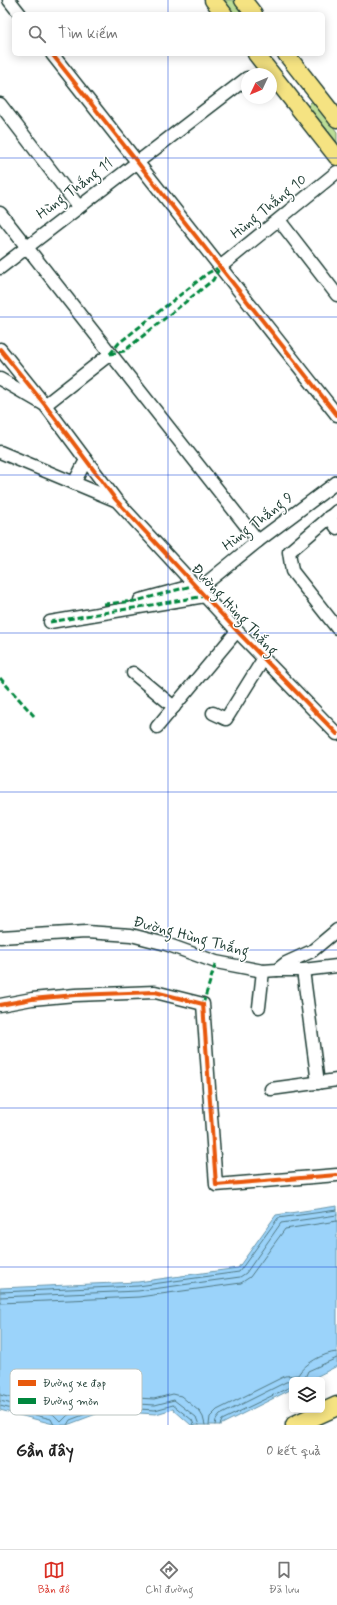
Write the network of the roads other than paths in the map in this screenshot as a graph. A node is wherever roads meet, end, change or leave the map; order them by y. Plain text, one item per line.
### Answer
1 (9, 0) edge
2 (214, 0) edge
3 (244, 0) edge
4 (18, 12) edge
5 (223, 12) edge
6 (253, 12) edge
7 (54, 56) edge
8 (272, 56) edge
9 (288, 56) edge
10 (257, 64) edge
11 (241, 83) edge
12 (0, 104) edge
13 (337, 119) edge
14 (337, 157) edge
15 (137, 162) junction
16 (337, 172) edge
17 (78, 207) junction
18 (0, 213) edge
19 (279, 220) junction
20 (26, 247) junction
21 (220, 267) junction
22 (0, 268) edge
23 (337, 295) edge
24 (0, 349) edge
25 (110, 354) junction
26 (0, 379) edge
27 (45, 405) junction
28 (337, 415) edge
29 (0, 452) edge
30 (86, 460) junction
31 (337, 482) edge
32 (74, 483) junction
33 (116, 500) junction
34 (333, 514) edge
35 (337, 528) edge
36 (258, 541) junction
37 (200, 590) junction
38 (104, 604) dead end
39 (50, 622) dead end
40 (337, 628) edge
41 (237, 631) junction
42 (264, 658) junction
43 (134, 673) dead end
44 (174, 707) junction
45 (213, 712) dead end
46 (157, 727) dead end
47 (337, 734) edge
48 (337, 930) edge
49 (0, 937) edge
50 (337, 966) edge
51 (277, 970) junction
52 (303, 970) junction
53 (263, 971) junction
54 (0, 1005) edge
55 (259, 1007) dead end
56 (337, 1080) edge
57 (318, 1083) junction
58 (271, 1089) dead end
59 (337, 1175) edge
60 (337, 1406) edge
61 (295, 1425) edge

1 - 4 street
2 - 5 main road
3 - 6 main road
7 - 15 street
8 - 10 main road
9 - 13 main road
10 - 14 main road
11 - 15 street, Hùng Thắng 11
12 - 17 street
15 - 17 street, Hùng Thắng 11
15 - 21 street
16 - 19 street, Hùng Thắng 10
17 - 20 street, Hùng Thắng 11
18 - 20 street
19 - 21 street, Hùng Thắng 10
19 - 23 street
20 - 22 street, Hùng Thắng 11
20 - 25 street
21 - 28 street
24 - 27 street, Đường Hùng Thắng
25 - 27 street
25 - 36 street
26 - 27 street
27 - 30 street, Đường Hùng Thắng
29 - 32 street
30 - 32 street
30 - 33 street, Đường Hùng Thắng
31 - 36 street, Hùng Thắng 9
32 - 33 street
33 - 37 street, Đường Hùng Thắng
34 - 35 street
34 - 40 street
36 - 37 street, Hùng Thắng 9
37 - 38 street
37 - 39 street
37 - 41 street, Đường Hùng Thắng
41 - 42 street, Đường Hùng Thắng
41 - 44 street
42 - 45 street
42 - 47 street, Đường Hùng Thắng
43 - 44 street
44 - 46 street
48 - 51 street
49 - 53 street, Đường Hùng Thắng
50 - 52 street, Đường Hùng Thắng
51 - 52 street, Đường Hùng Thắng
51 - 53 street, Đường Hùng Thắng
52 - 57 street
53 - 55 street
54 - 59 street
56 - 57 street
57 - 58 street
60 - 61 highway

